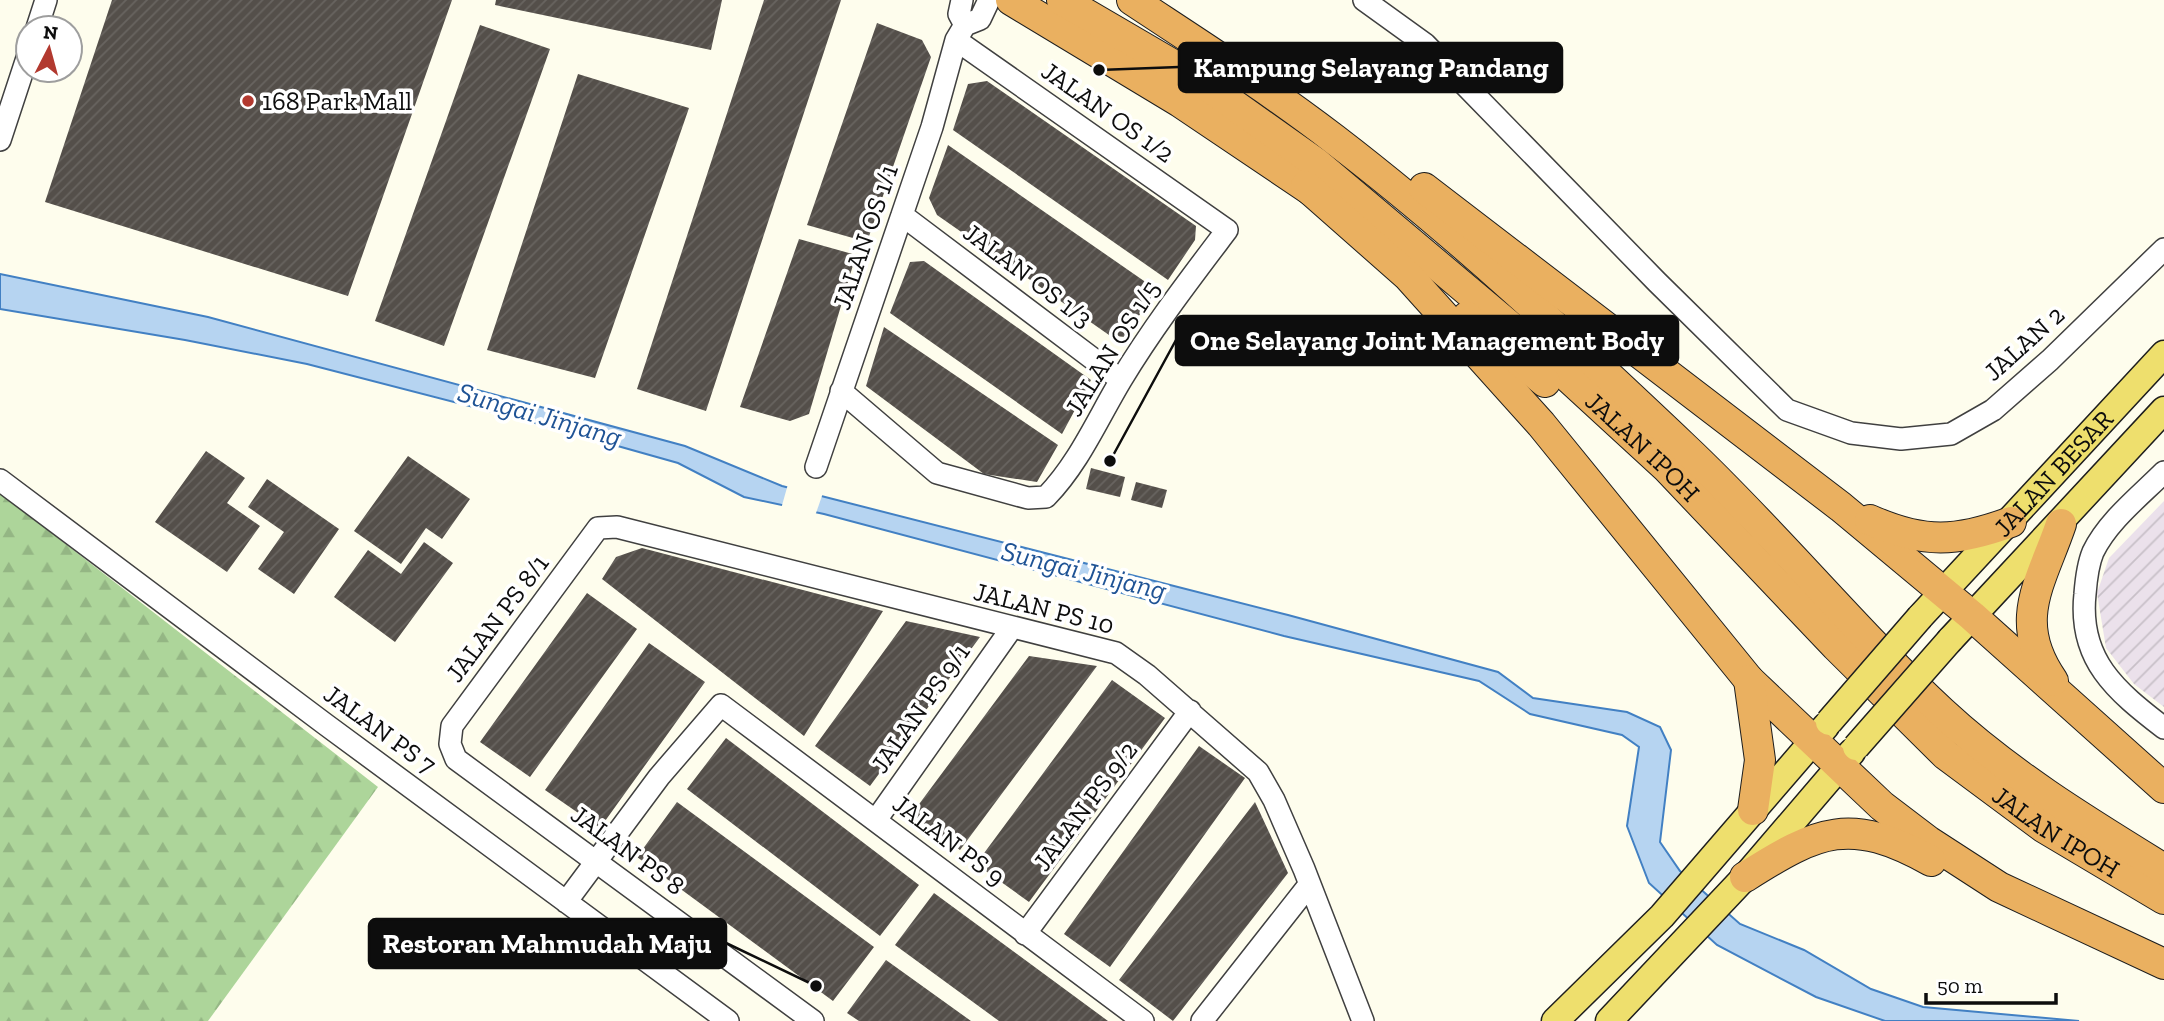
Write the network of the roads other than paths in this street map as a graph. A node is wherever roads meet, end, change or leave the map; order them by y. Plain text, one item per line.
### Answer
1 (962, 0) edge
2 (989, 0) edge
3 (1011, 0) edge
4 (1062, 0) edge
5 (1133, 0) edge
6 (1364, 0) edge
7 (961, 33) junction
8 (18, 84) edge
9 (0, 140) edge
10 (1306, 186) junction
11 (902, 215) junction
12 (1227, 230) joint
13 (2164, 249) edge
14 (2164, 354) edge
15 (1121, 380) junction
16 (842, 391) junction
17 (2164, 410) edge
18 (816, 467) dead end
19 (2164, 472) edge
20 (0, 480) edge
21 (1841, 507) junction
22 (2011, 522) junction
23 (2062, 524) junction
24 (598, 528) joint
25 (1943, 591) junction
26 (1972, 616) junction
27 (1011, 629) junction
28 (1836, 646) junction
29 (1749, 680) junction
30 (2073, 708) junction
31 (1190, 711) junction
32 (2164, 728) edge
33 (1821, 731) junction
34 (450, 744) joint
35 (1848, 757) junction
36 (2164, 788) edge
37 (1753, 810) junction
38 (876, 820) junction
39 (596, 862) junction
40 (2164, 869) edge
41 (1745, 877) junction
42 (1309, 885) junction
43 (1999, 887) junction
44 (2164, 899) edge
45 (566, 902) junction
46 (1025, 933) junction
47 (2164, 964) edge
48 (728, 1021) edge
49 (813, 1021) edge
50 (1143, 1021) edge
51 (1202, 1021) edge
52 (1363, 1021) edge
53 (1555, 1021) edge
54 (1609, 1021) edge

1 - 7 street, JALAN OS 1/1
2 - 7 street, JALAN OS 1/1
3 - 10 highway
4 - 28 highway, JALAN IPOH
5 - 21 highway
5 - 40 highway, JALAN IPOH
6 - 13 street, JALAN 2
7 - 11 street, JALAN OS 1/1
7 - 12 street, JALAN OS 1/2
8 - 9 street
10 - 28 highway
10 - 29 highway
11 - 15 street, JALAN OS 1/3
11 - 16 street, JALAN OS 1/1
12 - 15 street, JALAN OS 1/5
14 - 22 main road, JALAN BESAR
15 - 16 street, JALAN OS 1/5
16 - 18 street, JALAN OS 1/1
17 - 23 main road, JALAN BESAR
19 - 32 street
20 - 45 street, JALAN PS 7
21 - 22 highway
21 - 25 highway
22 - 25 main road, JALAN BESAR
23 - 26 main road, JALAN BESAR
23 - 30 highway
24 - 27 street, JALAN PS 10
24 - 34 street, JALAN PS 8/1
25 - 26 highway
25 - 33 main road, JALAN BESAR, bridge
26 - 30 highway
26 - 35 main road, JALAN BESAR, bridge
27 - 31 street, JALAN PS 10
27 - 38 street, JALAN PS 9/1
28 - 44 highway, JALAN IPOH
29 - 33 highway
29 - 37 highway
30 - 36 highway
31 - 42 street, JALAN PS 10
31 - 46 street, JALAN PS 9/2
33 - 35 highway
33 - 37 main road, JALAN BESAR
34 - 39 street, JALAN PS 8
35 - 41 main road, JALAN BESAR
35 - 43 highway
37 - 53 main road, JALAN BESAR
38 - 39 street, JALAN PS 9
38 - 46 street, JALAN PS 9
39 - 45 street
39 - 49 street, JALAN PS 8
41 - 43 highway
41 - 54 main road, JALAN BESAR
42 - 51 street
42 - 52 street, JALAN PS 10
43 - 47 highway
45 - 48 street, JALAN PS 7
46 - 50 street, JALAN PS 9

